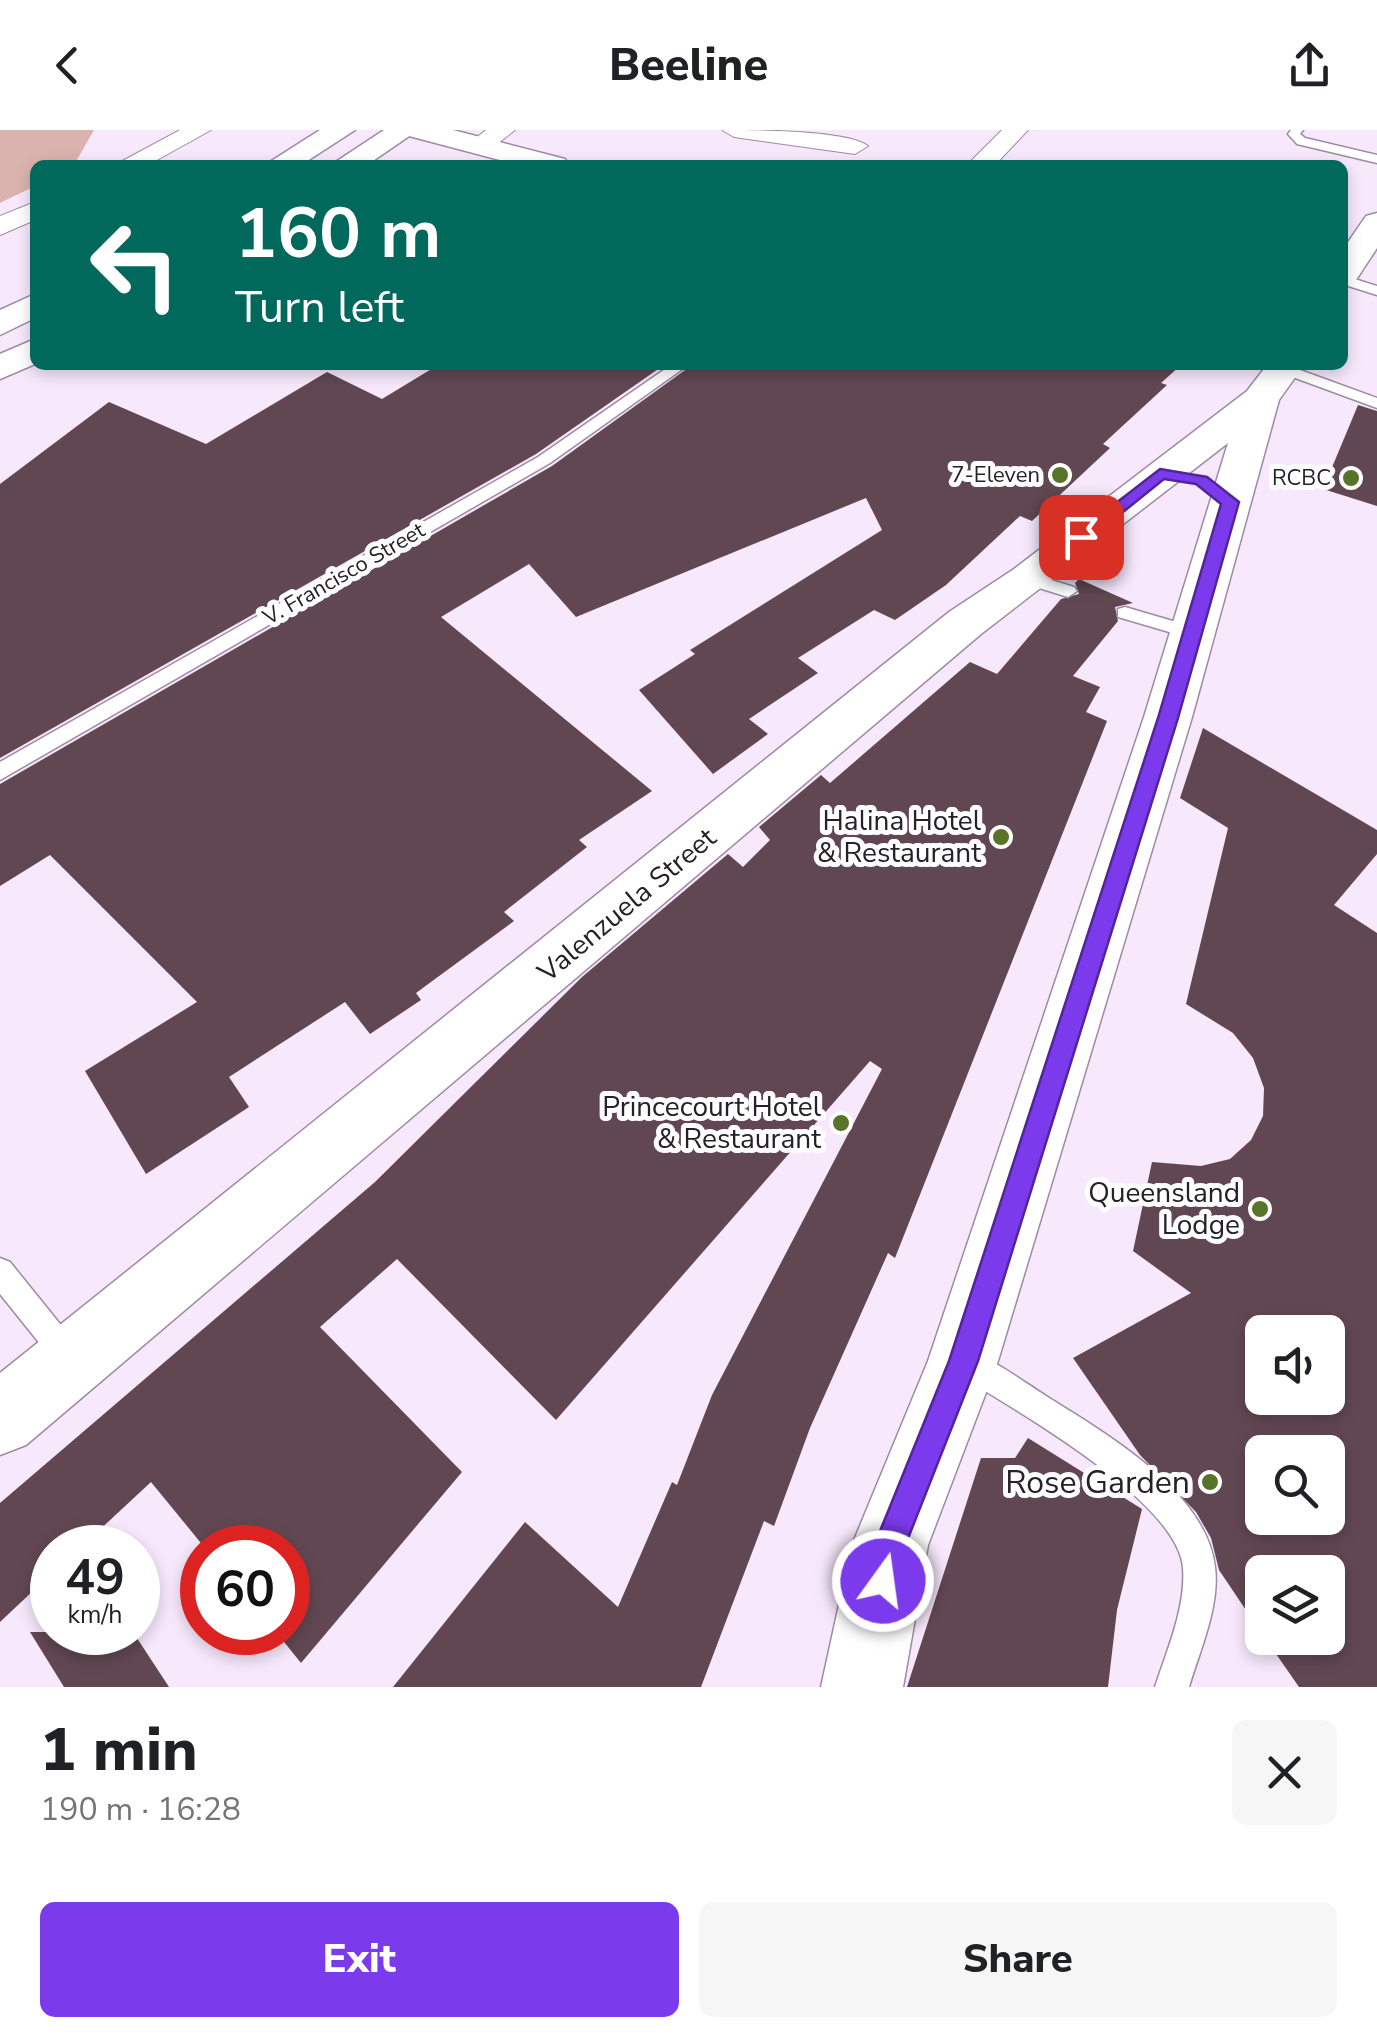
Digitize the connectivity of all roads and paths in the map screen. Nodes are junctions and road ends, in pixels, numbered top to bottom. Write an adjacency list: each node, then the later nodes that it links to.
1 (198, 130): 11 (street)
2 (404, 130): 13 (main road)
3 (419, 130): 8 (main road)
4 (734, 130): 9 (street)
5 (1016, 130): 15 (street)
6 (1297, 130): 10 (lane)
7 (336, 133): 12 (main road)
8 (491, 138): 14 (main road)
9 (855, 146)
10 (1377, 158)
11 (138, 160)
12 (289, 160)
13 (354, 160)
14 (542, 160)
15 (985, 160)
16 (30, 212): 18 (street)
17 (1377, 223): 19 (main road)
18 (0, 227)
19 (1348, 269)
20 (1348, 280): 21 (lane)
21 (1377, 291)
22 (30, 307): 23 (main road)
23 (0, 324)
24 (30, 353): 25 (main road)
25 (0, 368)
26 (673, 370): 33 (lane, V. Francisco Street)
27 (1275, 375): 28 (lane); 29 (main road, Valenzuela Street); 30 (main road)
28 (1377, 402)
29 (1160, 474): 30 (main road); 36 (main road, Valenzuela Street)
30 (1230, 502): 32 (main road)
31 (1125, 613): 32 (lane)
32 (1193, 634): 35 (main road)
33 (0, 772)
34 (0, 1272): 36 (lane)
35 (963, 1361): 38 (main road); 39 (lane)
36 (72, 1362): 37 (main road, Valenzuela Street)
37 (0, 1419)
38 (862, 1687)
39 (1172, 1687)

